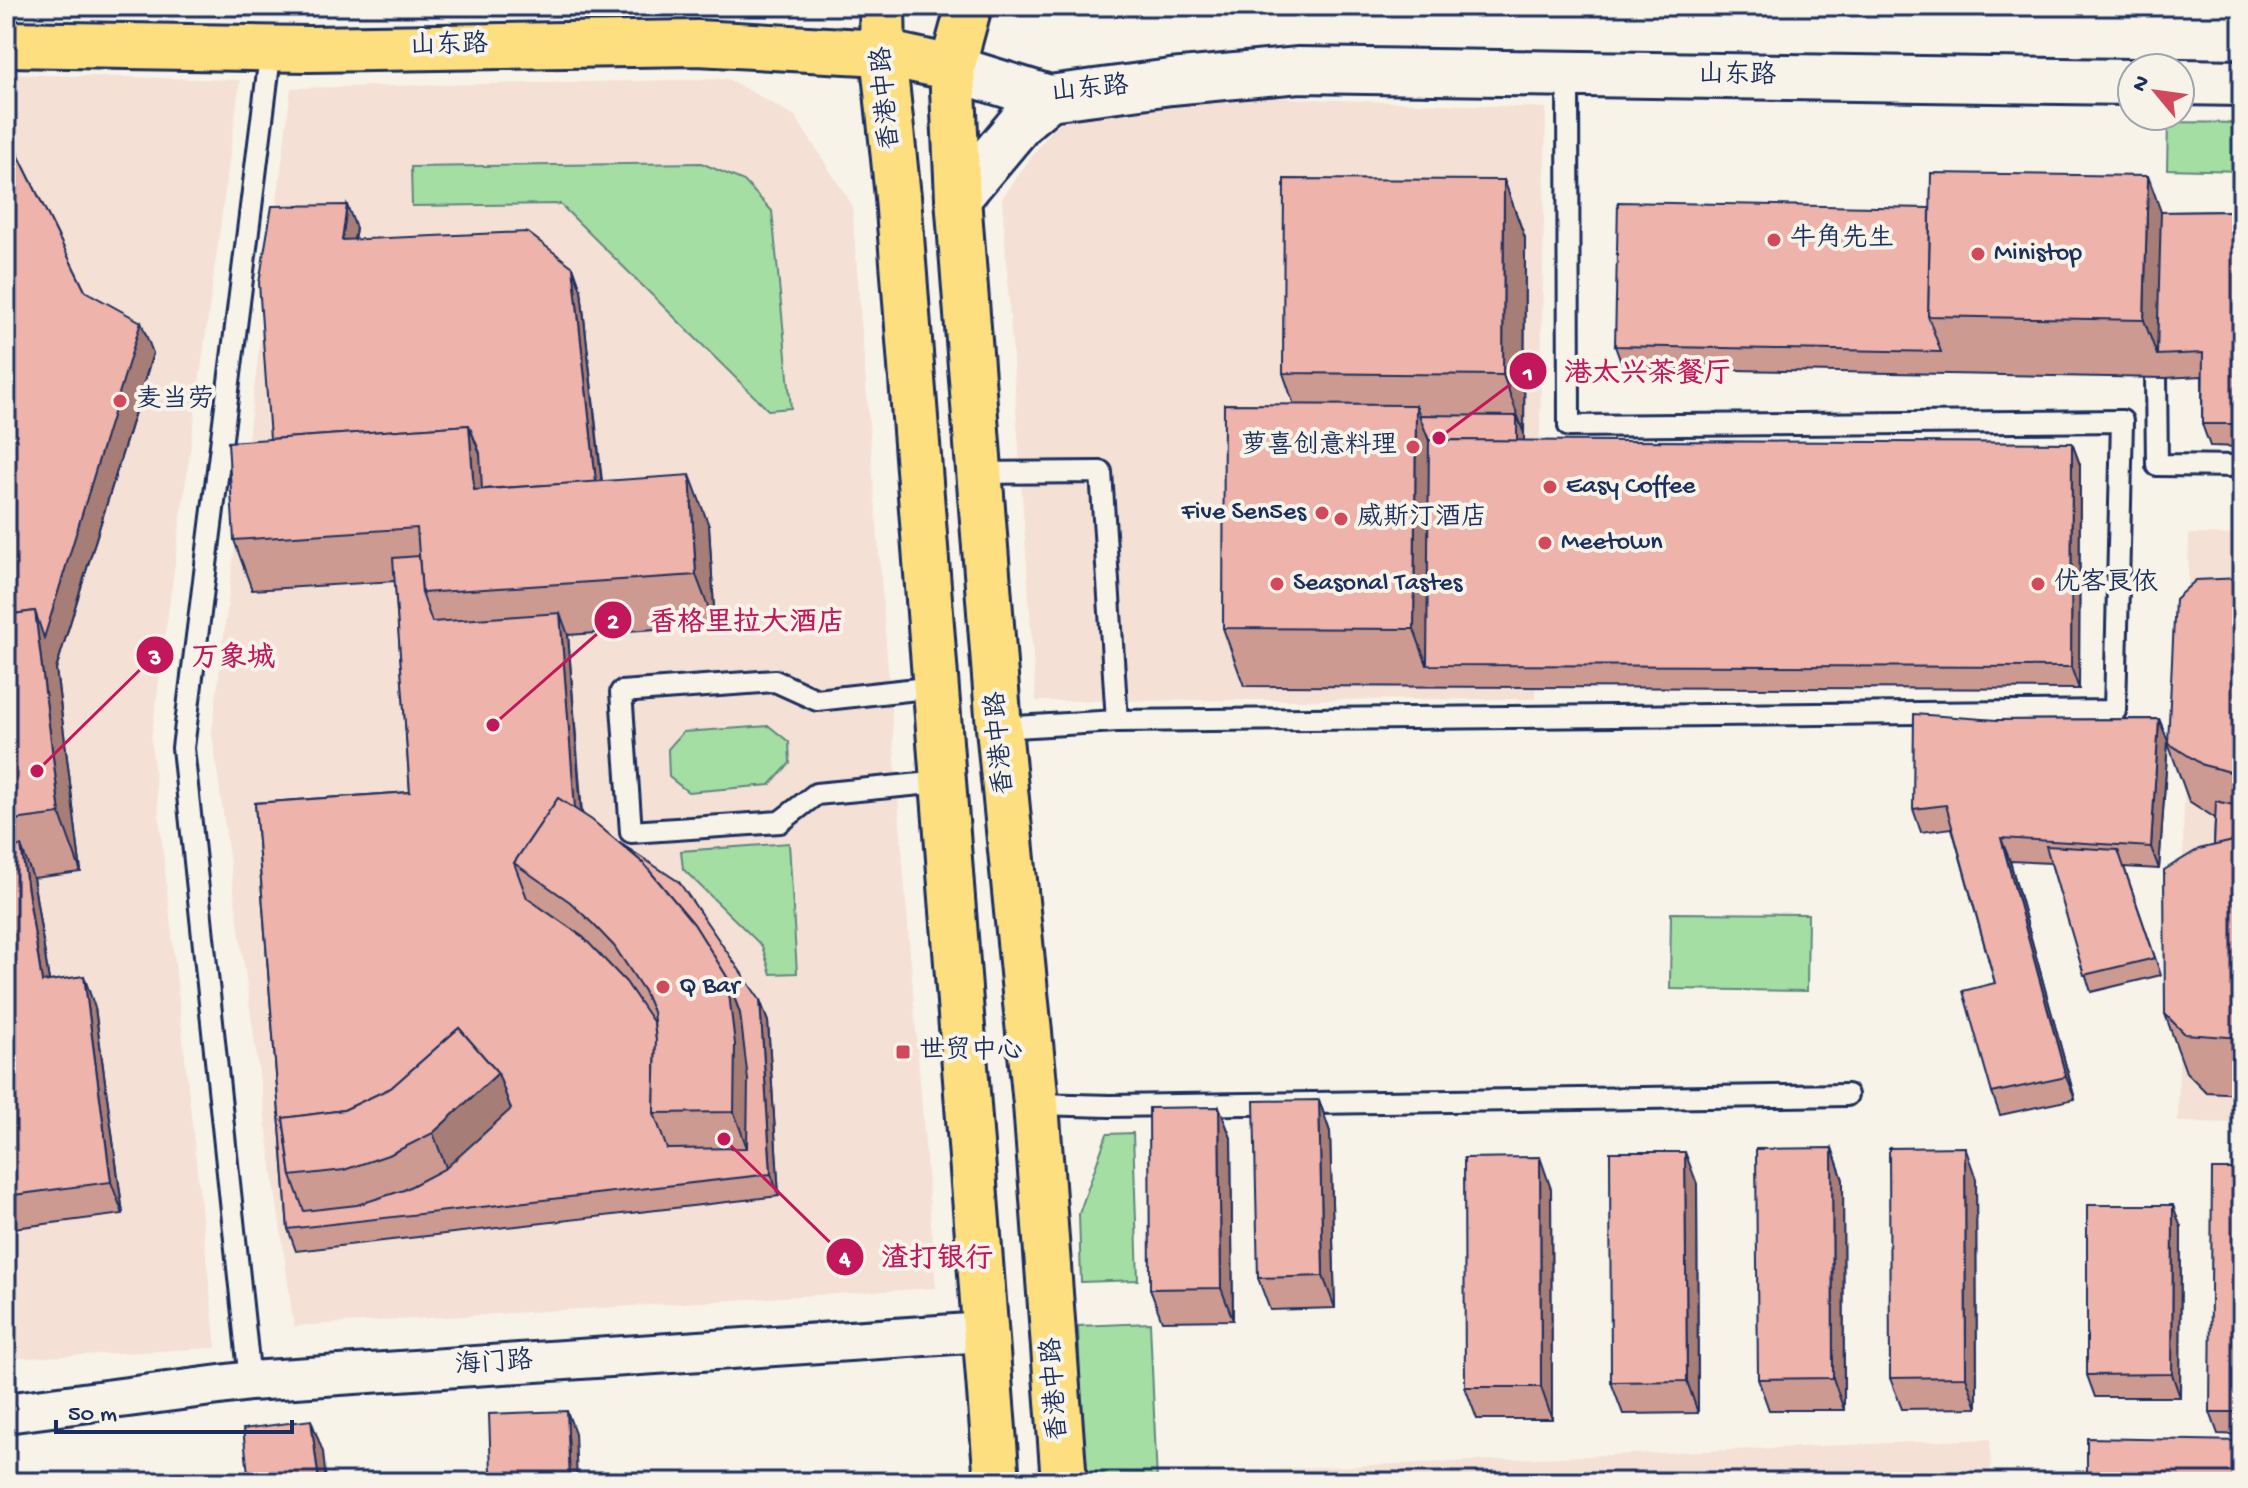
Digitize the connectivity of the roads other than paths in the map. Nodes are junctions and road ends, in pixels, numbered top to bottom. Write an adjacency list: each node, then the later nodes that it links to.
1 (882, 6): 5 (main road, 香港中路)
2 (969, 6): 6 (main road, 香港中路)
3 (6, 44): 4 (main road, 山东路)
4 (271, 48): 5 (main road, 山东路); 23 (lane)
5 (883, 53): 6 (main road, 山东路); 16 (main road, 香港中路)
6 (952, 68): 11 (main road, 山东路); 12 (main road, 香港中路)
7 (1568, 76): 8 (main road, 山东路); 11 (main road, 山东路); 17 (lane)
8 (2116, 82)
9 (2196, 82): 10 (main road)
10 (2242, 83)
11 (1049, 98): 12 (main road)
12 (958, 198): 15 (main road, 香港中路)
13 (2156, 377): 14 (lane)
14 (2242, 466)
15 (981, 473): 17 (lane); 18 (main road, 香港中路)
16 (935, 687): 19 (main road, 香港中路); 19 (lane)
17 (1117, 721): 18 (lane)
18 (999, 728): 21 (main road, 香港中路)
19 (942, 782): 22 (main road, 香港中路)
20 (1847, 1095): 21 (lane)
21 (1036, 1104): 26 (main road, 香港中路)
22 (984, 1332): 23 (street, 海门路); 25 (main road, 香港中路)
23 (250, 1381): 24 (street, 海门路)
24 (6, 1413)
25 (997, 1482)
26 (1064, 1482)

